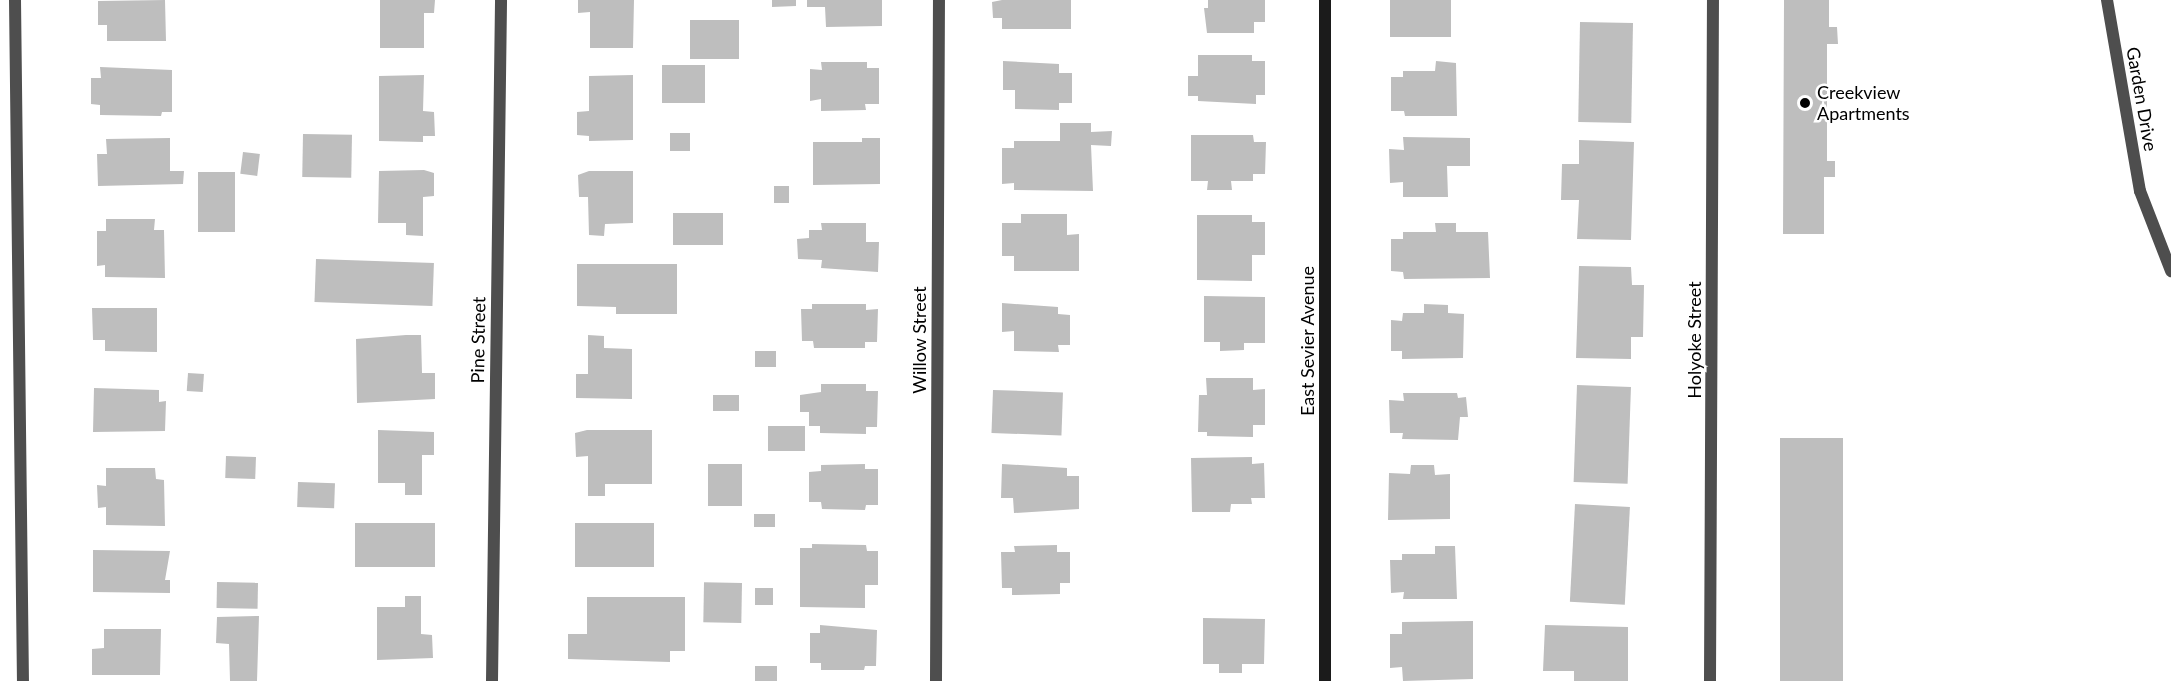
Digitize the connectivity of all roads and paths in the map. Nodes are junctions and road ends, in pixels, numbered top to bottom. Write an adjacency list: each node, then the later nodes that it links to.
1 (15, 0): 8 (street)
2 (501, 0): 9 (street, Pine Street)
3 (939, 0): 10 (street, Willow Street)
4 (1325, 0): 11 (street, East Sevier Avenue)
5 (1713, 0): 12 (street, Holyoke Street)
6 (2107, 0): 7 (street, Garden Drive)
7 (2171, 271)
8 (23, 681)
9 (492, 681)
10 (936, 681)
11 (1325, 681)
12 (1710, 681)

